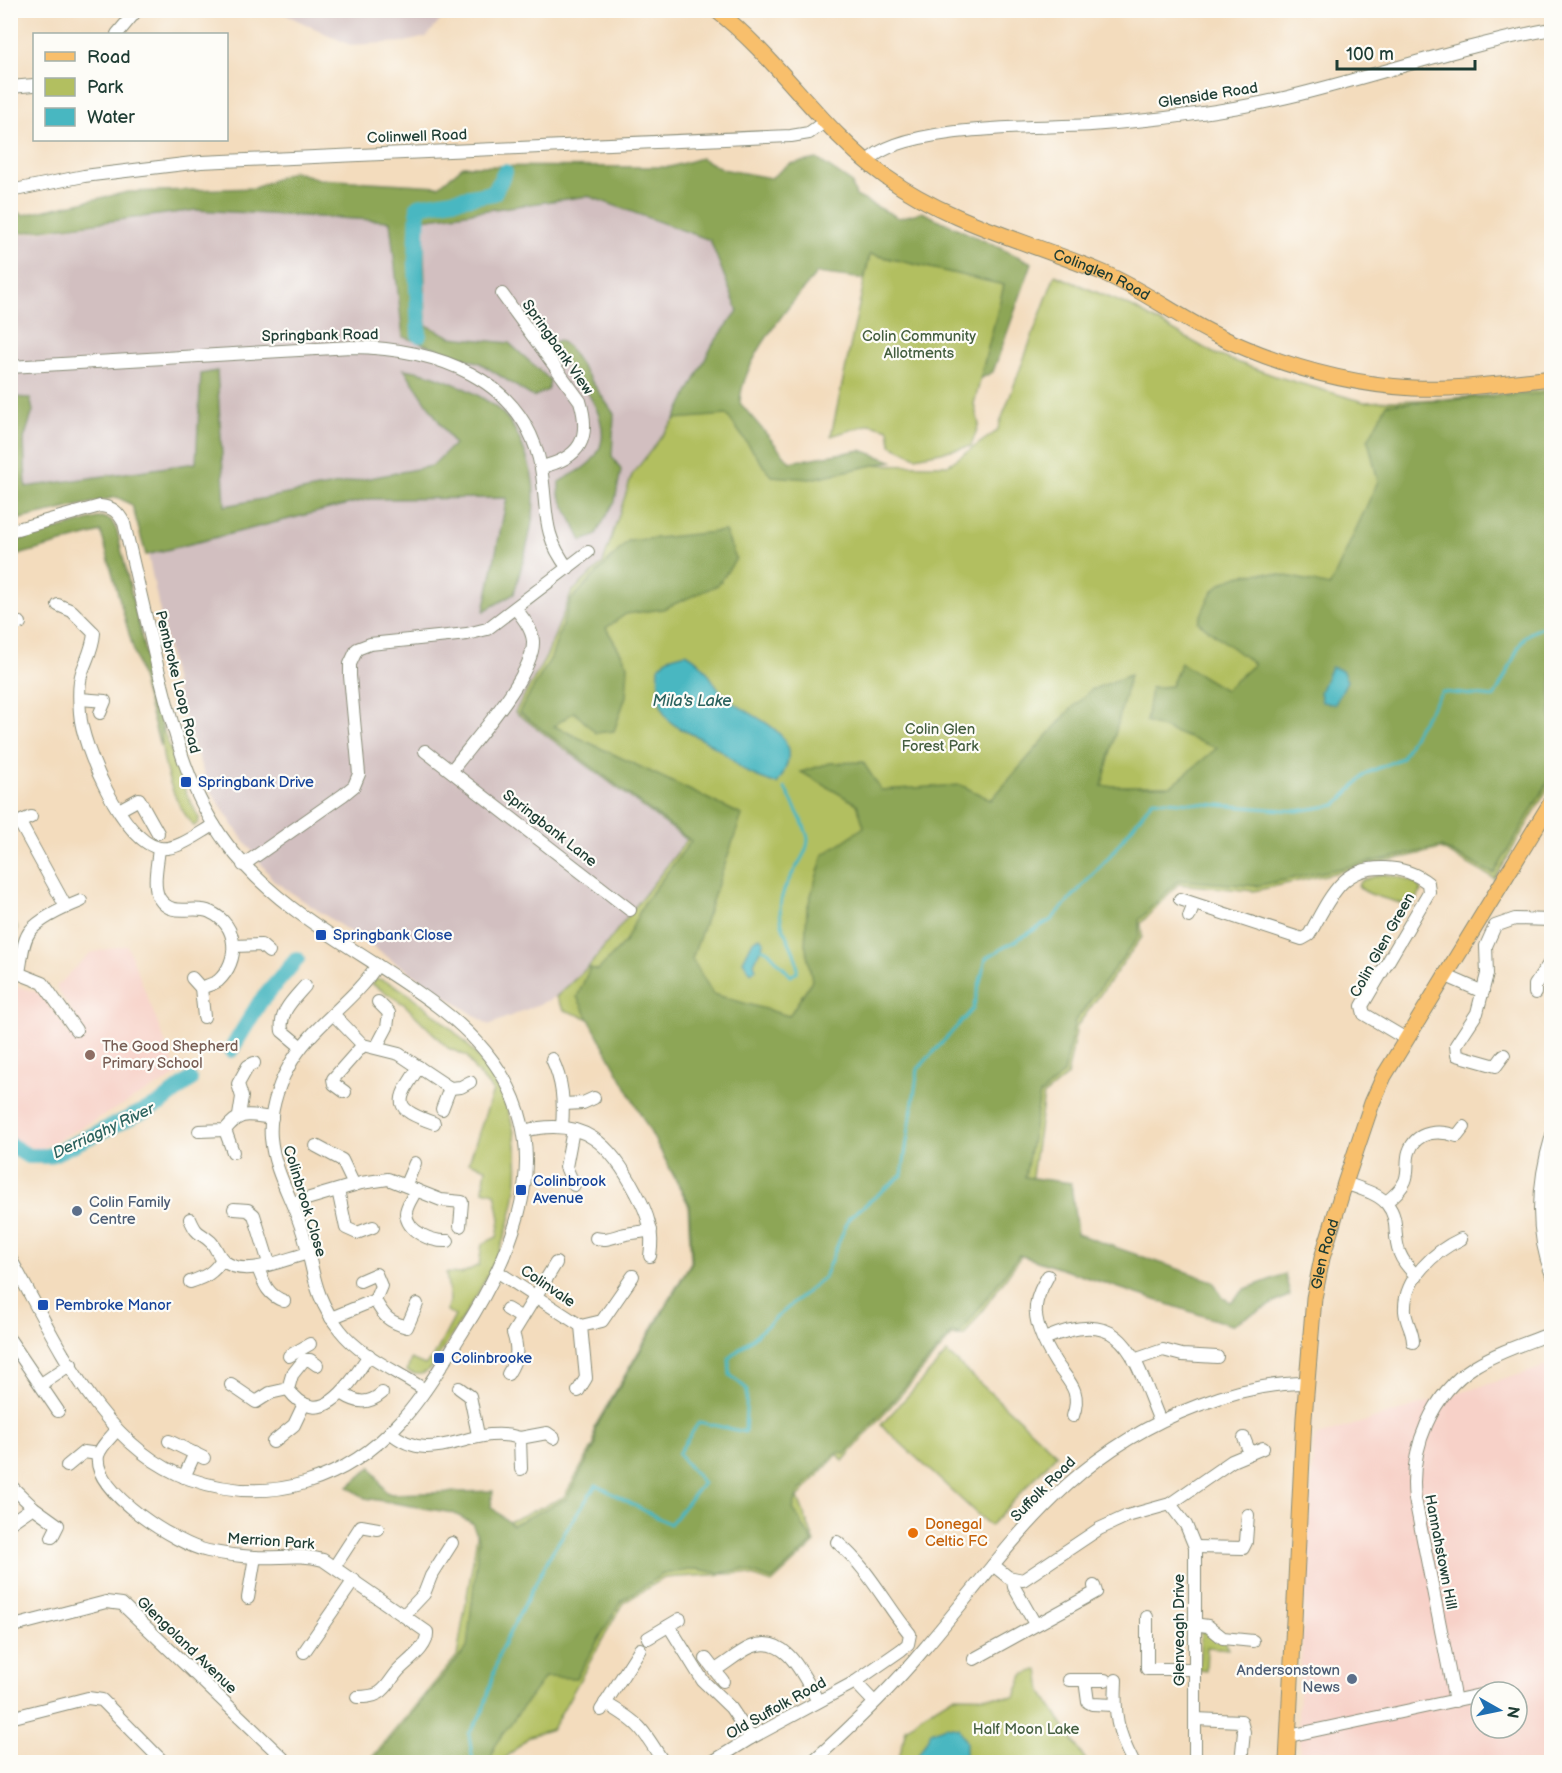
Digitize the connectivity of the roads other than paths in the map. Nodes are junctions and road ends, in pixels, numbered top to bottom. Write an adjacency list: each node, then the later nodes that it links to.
1 (136, 10): 4 (street)
2 (716, 10): 7 (main road, Colinglen Road)
3 (1551, 29): 8 (street, Glenside Road)
4 (118, 33)
5 (33, 85): 6 (street)
6 (10, 87)
7 (823, 123): 8 (main road, Colinglen Road); 9 (street, Colinwell Road)
8 (867, 162): 12 (main road, Colinglen Road)
9 (10, 191)
10 (502, 294): 13 (street, Springbank View)
11 (10, 367): 13 (street, Springbank Road)
12 (1551, 378)
13 (541, 467): 16 (street, Springbank Road)
14 (10, 531): 26 (street, Pembroke Loop Road)
15 (588, 552): 16 (street)
16 (568, 567): 18 (street)
17 (58, 604): 19 (street)
18 (516, 609): 22 (street); 29 (street)
19 (80, 699): 20 (street); 24 (street)
20 (100, 713)
21 (425, 751): 22 (street, Springbank Lane)
22 (452, 770): 34 (street, Springbank Lane)
23 (1551, 801): 42 (main road, Glen Road)
24 (119, 810): 27 (street); 28 (street)
25 (20, 822): 33 (street)
26 (214, 825): 28 (street); 29 (street, Pembroke Loop Road)
27 (158, 833)
28 (159, 848): 37 (street)
29 (243, 865): 40 (street, Pembroke Loop Road)
30 (1180, 899): 32 (street, Colin Glen Green)
31 (81, 901): 33 (street)
32 (1194, 904): 35 (street); 52 (street, Colin Glen Green)
33 (66, 908): 41 (street)
34 (630, 910)
35 (1190, 918)
36 (1551, 920): 46 (street)
37 (235, 946): 38 (street); 45 (street)
38 (269, 952)
39 (1551, 959): 47 (street)
40 (377, 965): 49 (street, Colinbrook Close); 73 (street, Pembroke Loop Road)
41 (15, 971): 51 (street)
42 (1444, 975): 46 (street); 52 (main road, Glen Road)
43 (192, 978): 45 (street)
44 (305, 986): 54 (street)
45 (201, 988): 50 (street)
46 (1484, 992): 56 (street)
47 (1535, 993)
48 (378, 1002): 55 (street)
49 (333, 1014): 53 (street); 54 (street, Colinbrook Close)
50 (204, 1017)
51 (76, 1030)
52 (1406, 1039): 79 (main road, Glen Road)
53 (363, 1045): 55 (street); 62 (street)
54 (300, 1046): 67 (street, Colinbrook Close)
55 (377, 1046): 59 (street)
56 (1504, 1055)
57 (552, 1059): 64 (street)
58 (254, 1062): 66 (street)
59 (419, 1067): 61 (street); 68 (street)
60 (470, 1082): 61 (street)
61 (450, 1088): 65 (street)
62 (345, 1092)
63 (594, 1098): 64 (street)
64 (564, 1104): 70 (street)
65 (442, 1109)
66 (239, 1116): 67 (street); 71 (street)
67 (272, 1118): 85 (street, Colinbrook Close)
68 (434, 1123)
69 (1464, 1127): 84 (street)
70 (568, 1129): 73 (street); 81 (street); 91 (street)
71 (225, 1130): 72 (street); 76 (street)
72 (199, 1131)
73 (524, 1131): 102 (street, Pembroke Loop Road)
74 (1551, 1135): 78 (street)
75 (316, 1146): 80 (street)
76 (233, 1152)
77 (415, 1162): 82 (street)
78 (1548, 1166): 103 (street)
79 (1345, 1183): 84 (street); 127 (main road, Glen Road)
80 (354, 1185): 82 (street); 83 (street)
81 (574, 1185)
82 (411, 1187): 89 (street); 95 (street)
83 (338, 1190): 85 (street); 90 (street)
84 (1386, 1202): 106 (street)
85 (292, 1203): 96 (street, Colinbrook Close)
86 (234, 1209): 101 (street)
87 (190, 1219): 99 (street)
88 (631, 1220): 92 (street)
89 (460, 1226)
90 (373, 1227)
91 (651, 1230): 92 (street); 97 (street)
92 (628, 1233): 93 (street)
93 (596, 1238)
94 (1463, 1238): 106 (street)
95 (448, 1241)
96 (309, 1253): 101 (street); 114 (street, Colinbrook Close)
97 (650, 1256)
98 (10, 1258): 124 (street, Pembroke Loop Road)
99 (222, 1259): 101 (street); 108 (street)
100 (556, 1263): 109 (street)
101 (263, 1266): 111 (street)
102 (498, 1272): 109 (street, Colinvale); 132 (street, Pembroke Loop Road)
103 (1551, 1275)
104 (633, 1276): 116 (street)
105 (1048, 1276): 119 (street)
106 (1417, 1276): 117 (street)
107 (360, 1281): 110 (street)
108 (190, 1282)
109 (535, 1296): 115 (street); 116 (street, Colinvale)
110 (375, 1300): 112 (street); 114 (street)
111 (284, 1301)
112 (417, 1304)
113 (507, 1309): 115 (street)
114 (331, 1318): 121 (street, Colinbrook Close)
115 (522, 1318): 126 (street)
116 (581, 1326): 133 (street)
117 (1427, 1332)
118 (1551, 1333): 191 (street, Hannahstown Hill)
119 (1044, 1339): 123 (street); 138 (street)
120 (10, 1340): 128 (street)
121 (369, 1355): 132 (street, Colinbrook Close); 135 (street)
122 (1217, 1356): 123 (street)
123 (1134, 1360): 139 (street)
124 (71, 1364): 128 (street); 140 (street, Pembroke Loop Road)
125 (317, 1365): 131 (street)
126 (507, 1374)
127 (1306, 1383): 139 (street, Suffolk Road); 196 (main road, Glen Road)
128 (41, 1384): 137 (street)
129 (231, 1385): 131 (street)
130 (459, 1388): 142 (street)
131 (288, 1389): 136 (street)
132 (425, 1390): 141 (street, Pembroke Loop Road)
133 (578, 1391)
134 (382, 1393): 135 (street)
135 (343, 1394): 136 (street)
136 (304, 1404): 147 (street)
137 (58, 1411)
138 (1073, 1416)
139 (1161, 1420): 165 (street, Suffolk Road)
140 (117, 1430): 149 (street); 153 (street, Pembroke Loop Road)
141 (390, 1432): 142 (street); 153 (street, Pembroke Loop Road)
142 (478, 1435): 143 (street)
143 (520, 1438): 144 (street); 152 (street)
144 (554, 1438)
145 (1244, 1438): 150 (street)
146 (169, 1441): 153 (street)
147 (273, 1442)
148 (1263, 1448): 150 (street)
149 (98, 1454): 151 (street); 164 (street, Merrion Park)
150 (1250, 1454): 155 (street)
151 (67, 1466)
152 (521, 1469)
153 (184, 1477)
154 (10, 1485): 156 (street)
155 (1170, 1504): 162 (street, Glenveagh Drive); 168 (street)
156 (33, 1507): 158 (street); 160 (street)
157 (1248, 1515): 162 (street)
158 (10, 1523)
159 (378, 1529): 166 (street)
160 (52, 1537)
161 (837, 1542): 187 (street, Old Suffolk Road)
162 (1195, 1547): 174 (street, Glenveagh Drive)
163 (443, 1548): 171 (street)
164 (255, 1557): 166 (street, Merrion Park); 170 (street)
165 (993, 1565): 168 (street); 192 (street, Suffolk Road)
166 (335, 1566): 167 (street, Merrion Park)
167 (354, 1580): 171 (street, Merrion Park); 176 (street)
168 (1013, 1580): 173 (street)
169 (1094, 1586): 173 (street)
170 (248, 1598)
171 (405, 1614): 188 (street, Merrion Park)
172 (1147, 1617): 182 (street)
173 (1035, 1624): 181 (street)
174 (1193, 1624): 178 (street); 182 (street, Glenveagh Drive)
175 (10, 1627): 199 (street, Glengoland Avenue)
176 (297, 1634)
177 (648, 1638): 197 (street)
178 (1253, 1641)
179 (640, 1649): 200 (street)
180 (706, 1659): 183 (street)
181 (974, 1659)
182 (1193, 1669): 195 (street, Glenveagh Drive)
183 (715, 1670): 186 (street); 190 (street)
184 (1069, 1680): 185 (street)
185 (1085, 1680): 193 (street); 193 (street)
186 (723, 1681)
187 (855, 1682): 190 (street, Old Suffolk Road); 192 (street)
188 (357, 1697)
189 (1469, 1698): 191 (street)
190 (818, 1701): 197 (street, Old Suffolk Road)
191 (1455, 1701): 196 (street)
192 (874, 1702): 202 (street, Suffolk Road)
193 (1114, 1705): 203 (street)
194 (10, 1718): 198 (street)
195 (1195, 1719): 204 (street, Glenveagh Drive); 205 (street)
196 (1289, 1736): 206 (main road, Glen Road)
197 (751, 1738): 201 (street, Old Suffolk Road)
198 (163, 1762)
199 (287, 1762)
200 (663, 1762)
201 (712, 1762)
202 (812, 1762)
203 (1133, 1762)
204 (1195, 1762)
205 (1241, 1762)
206 (1287, 1762)

